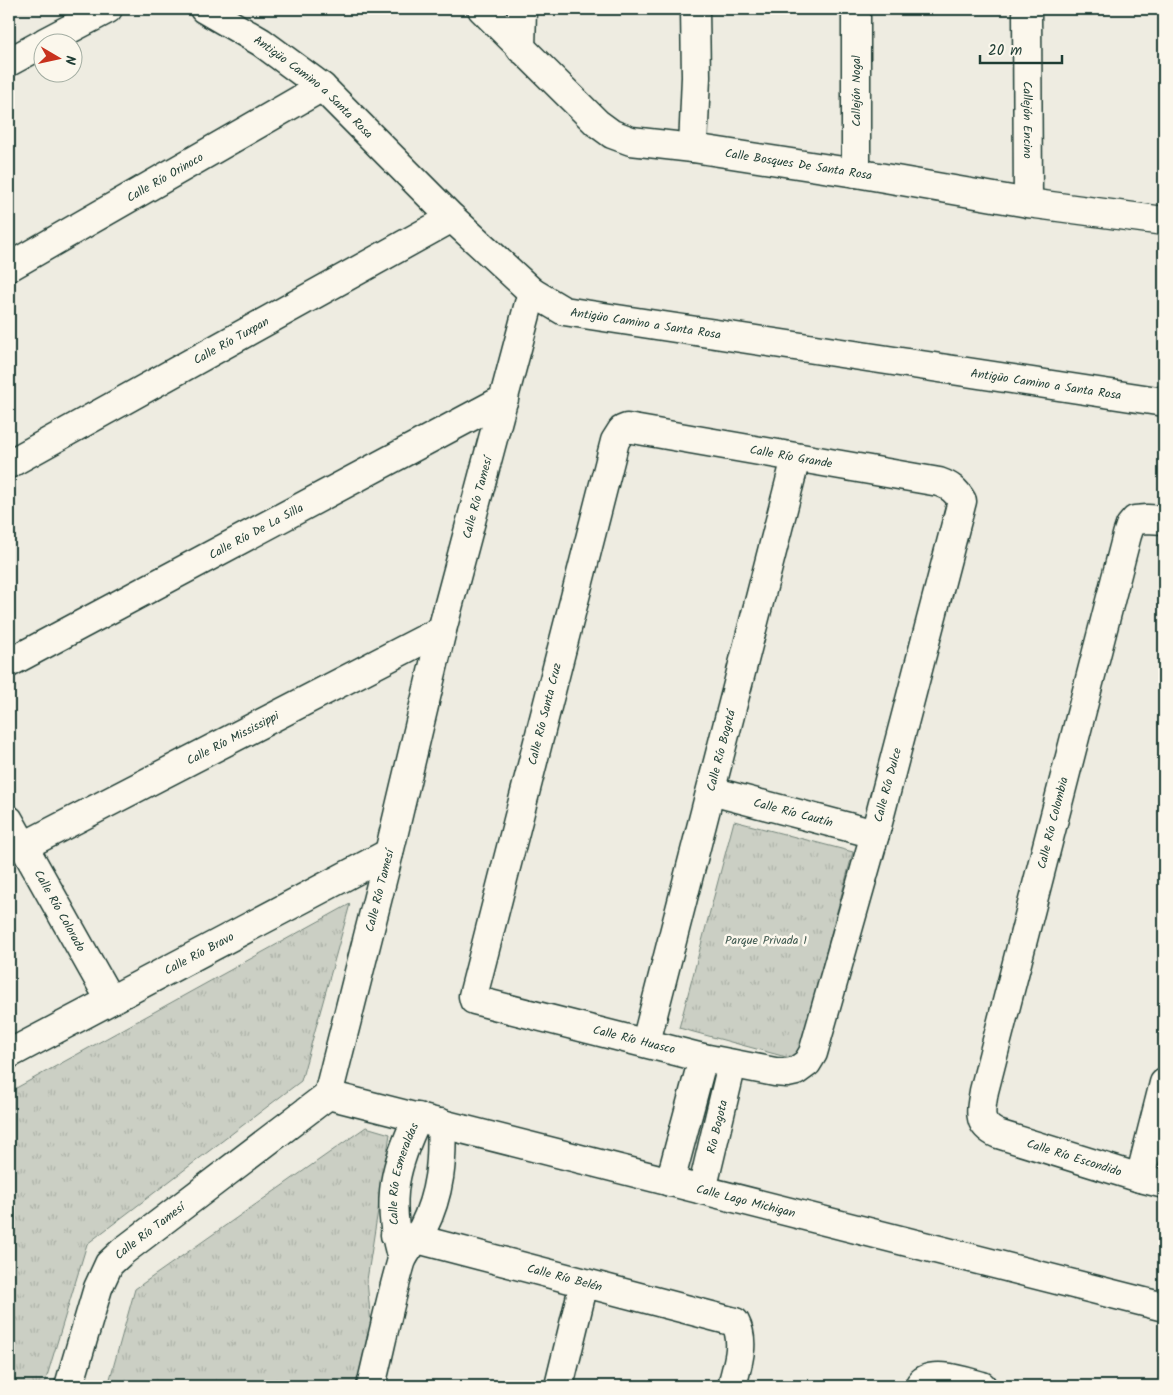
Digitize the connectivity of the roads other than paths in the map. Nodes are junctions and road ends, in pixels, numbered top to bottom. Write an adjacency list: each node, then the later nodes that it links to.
1 (108, 9): 8 (street)
2 (204, 9): 12 (street, Antigüo Camino a Santa Rosa)
3 (482, 9): 9 (street, Calle Bosques De Santa Rosa)
4 (522, 9): 9 (street)
5 (695, 9): 13 (street)
6 (856, 9): 14 (street, Callejón Nogal)
7 (1027, 9): 15 (street, Callejón Encino)
8 (65, 32)
9 (521, 49): 13 (street, Calle Bosques De Santa Rosa)
10 (32, 50): 11 (street)
11 (9, 62)
12 (322, 87): 16 (street, Antigüo Camino a Santa Rosa); 18 (street, Calle Río Orinoco)
13 (693, 148): 14 (street, Calle Bosques De Santa Rosa)
14 (856, 173): 15 (street, Calle Bosques De Santa Rosa)
15 (1028, 203): 17 (street, Calle Bosques De Santa Rosa)
16 (452, 218): 19 (street, Antigüo Camino a Santa Rosa); 24 (street, Calle Río Tuxpan)
17 (1164, 221)
18 (9, 267)
19 (532, 292): 20 (street, Calle Río Tamesí); 21 (street, Antigüo Camino a Santa Rosa)
20 (504, 399): 27 (street, Calle Río Tamesí); 28 (street, Calle Río De La Silla)
21 (1164, 402)
22 (622, 430): 23 (street, Calle Río Grande); 35 (street, Calle Río Santa Cruz)
23 (796, 458): 25 (street, Calle Río Grande); 29 (street, Calle Río Bogotá)
24 (9, 464)
25 (958, 492): 31 (street, Calle Río Dulce)
26 (1164, 520): 44 (street, Calle Río Colombia)
27 (442, 630): 32 (street, Calle Río Mississippi); 33 (street, Calle Río Tamesí)
28 (9, 663)
29 (710, 791): 31 (street, Calle Río Cautín); 36 (street, Calle Río Bogotá)
30 (9, 820): 32 (street, Calle Río Colorado)
31 (875, 834): 40 (street, Calle Río Dulce)
32 (24, 846): 34 (street, Calle Río Colorado)
33 (390, 853): 34 (street, Calle Río Bravo); 42 (street, Calle Río Tamesí)
34 (110, 1000): 37 (street, Calle Río Bravo)
35 (474, 1000): 36 (street, Calle Río Huasco)
36 (646, 1042): 38 (street, Calle Río Huasco)
37 (9, 1054)
38 (703, 1058): 39 (street, Calle Río Huasco); 46 (street)
39 (732, 1064): 40 (street, Calle Río Huasco); 47 (street, Río Bogota)
40 (796, 1071)
41 (1164, 1083): 45 (street)
42 (328, 1095): 43 (street, Calle Lago Michigan); 52 (street, Calle Río Tamesí)
43 (429, 1120): 46 (street, Calle Lago Michigan); 48 (street, Calle Río Esmeraldas); 48 (street, Calle Río Esmeraldas)
44 (986, 1127): 45 (street, Calle Río Escondido)
45 (1152, 1181)
46 (670, 1182): 47 (street, Calle Lago Michigan)
47 (702, 1190): 50 (street, Calle Lago Michigan)
48 (406, 1237): 49 (street, Calle Río Belén); 53 (street, Calle Río Esmeraldas)
49 (584, 1283): 54 (street); 55 (street, Calle Río Belén)
50 (1164, 1307)
51 (923, 1382): 56 (street)
52 (70, 1386)
53 (372, 1386)
54 (559, 1386)
55 (732, 1386)
56 (982, 1386)

